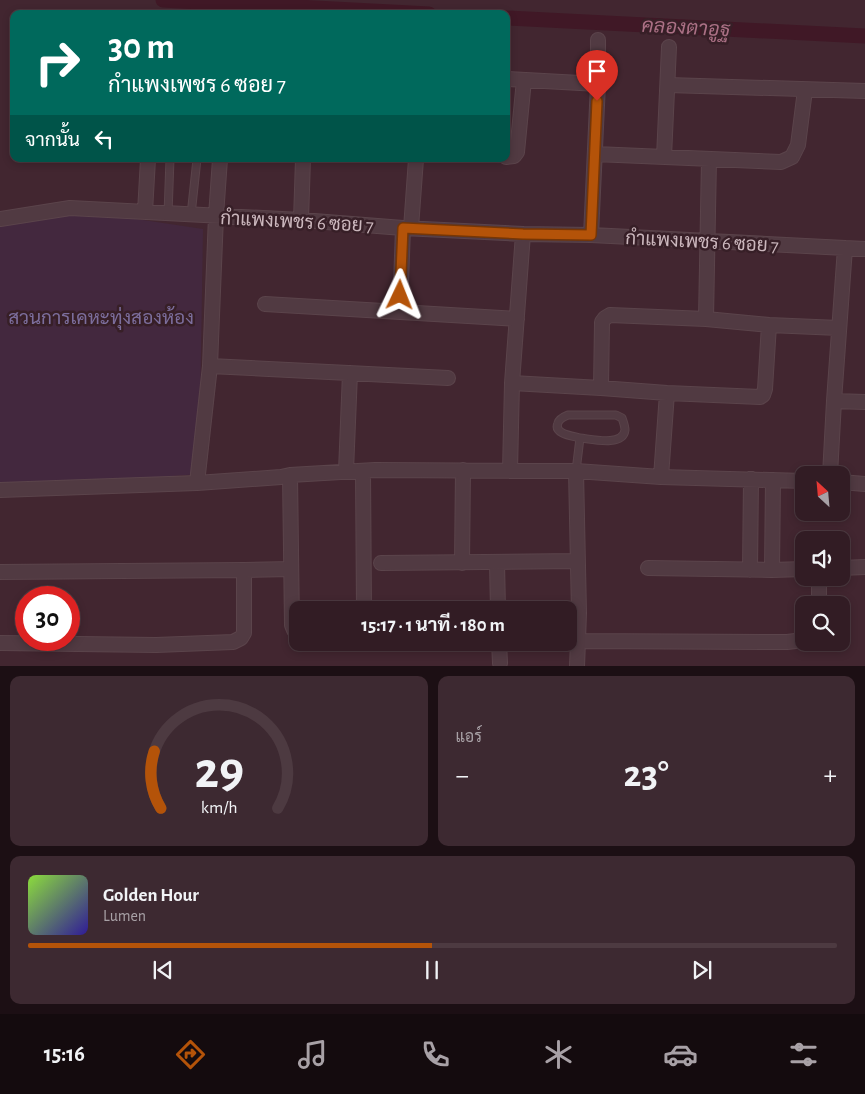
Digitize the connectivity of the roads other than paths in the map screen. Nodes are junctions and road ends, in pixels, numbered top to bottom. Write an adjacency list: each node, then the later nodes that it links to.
1 (598, 40): 5 (street)
2 (669, 47): 6 (street)
3 (510, 79): 4 (street)
4 (524, 80): 5 (street); 10 (street)
5 (598, 84): 9 (street)
6 (668, 85): 7 (street); 11 (street)
7 (805, 90): 8 (street); 12 (street)
8 (865, 91)
9 (595, 154): 11 (street); 27 (street)
10 (510, 156)
11 (664, 157): 12 (street)
12 (709, 159): 28 (street)
13 (148, 162): 19 (street)
14 (170, 162): 20 (lane)
15 (198, 162): 21 (lane)
16 (220, 162): 22 (street)
17 (303, 162): 24 (street)
18 (416, 162): 25 (street)
19 (146, 212): 20 (street, กำแพงเพชร 6 ซอย 7); 23 (street, กำแพงเพชร 6 ซอย 7)
20 (168, 214): 21 (street, กำแพงเพชร 6 ซอย 7)
21 (191, 215): 22 (street, กำแพงเพชร 6 ซอย 7)
22 (216, 216): 24 (street, กำแพงเพชร 6 ซอย 7); 37 (street)
23 (0, 219)
24 (301, 220): 25 (street, กำแพงเพชร 6 ซอย 7)
25 (407, 228): 26 (street, กำแพงเพชร 6 ซอย 7); 32 (street)
26 (523, 234): 27 (street, กำแพงเพชร 6 ซอย 7); 33 (street)
27 (591, 235): 28 (street, กำแพงเพชร 6 ซอย 7)
28 (707, 240): 29 (street, กำแพงเพชร 6 ซอย 7); 34 (street)
29 (845, 248): 30 (street, กำแพงเพชร 6 ซอย 7); 36 (street)
30 (865, 249)
31 (265, 304): 32 (street)
32 (400, 312): 33 (street)
33 (517, 319): 40 (street)
34 (706, 319): 35 (street); 41 (street)
35 (769, 325): 36 (street); 42 (street)
36 (839, 328): 43 (street)
37 (210, 366): 38 (street); 57 (street)
38 (350, 373): 39 (street); 48 (street)
39 (448, 378)
40 (512, 383): 41 (street); 50 (street)
41 (601, 388): 42 (street)
42 (667, 393): 53 (street)
43 (834, 401): 44 (street); 46 (street)
44 (865, 402)
45 (580, 438): 45 (lane); 51 (lane)
46 (830, 466)
47 (463, 470): 49 (street); 50 (street); 64 (street)
48 (346, 471): 49 (street); 52 (street)
49 (363, 471): 75 (street)
50 (510, 471): 51 (street)
51 (576, 471): 53 (street); 61 (street)
52 (290, 474): 57 (street); 68 (street)
53 (661, 477): 54 (street)
54 (751, 479): 55 (street); 71 (street)
55 (773, 480): 56 (street); 72 (street)
56 (795, 481)
57 (197, 483): 60 (street)
58 (850, 483): 59 (street)
59 (865, 484)
60 (0, 490)
61 (578, 561): 62 (street); 77 (street)
62 (497, 562): 64 (street); 76 (street)
63 (381, 563): 64 (street)
64 (462, 563)
65 (865, 567): 67 (street)
66 (648, 568): 71 (street)
67 (850, 568)
68 (291, 569): 70 (street); 74 (street)
69 (795, 569): 72 (street)
70 (244, 570): 73 (street); 79 (street)
71 (750, 570): 72 (street)
72 (772, 570)
73 (0, 572)
74 (292, 601)
75 (364, 601)
76 (498, 601)
77 (578, 640): 78 (street); 82 (street)
78 (795, 641)
79 (0, 644)
80 (500, 651): 81 (street)
81 (500, 664)
82 (577, 666)

